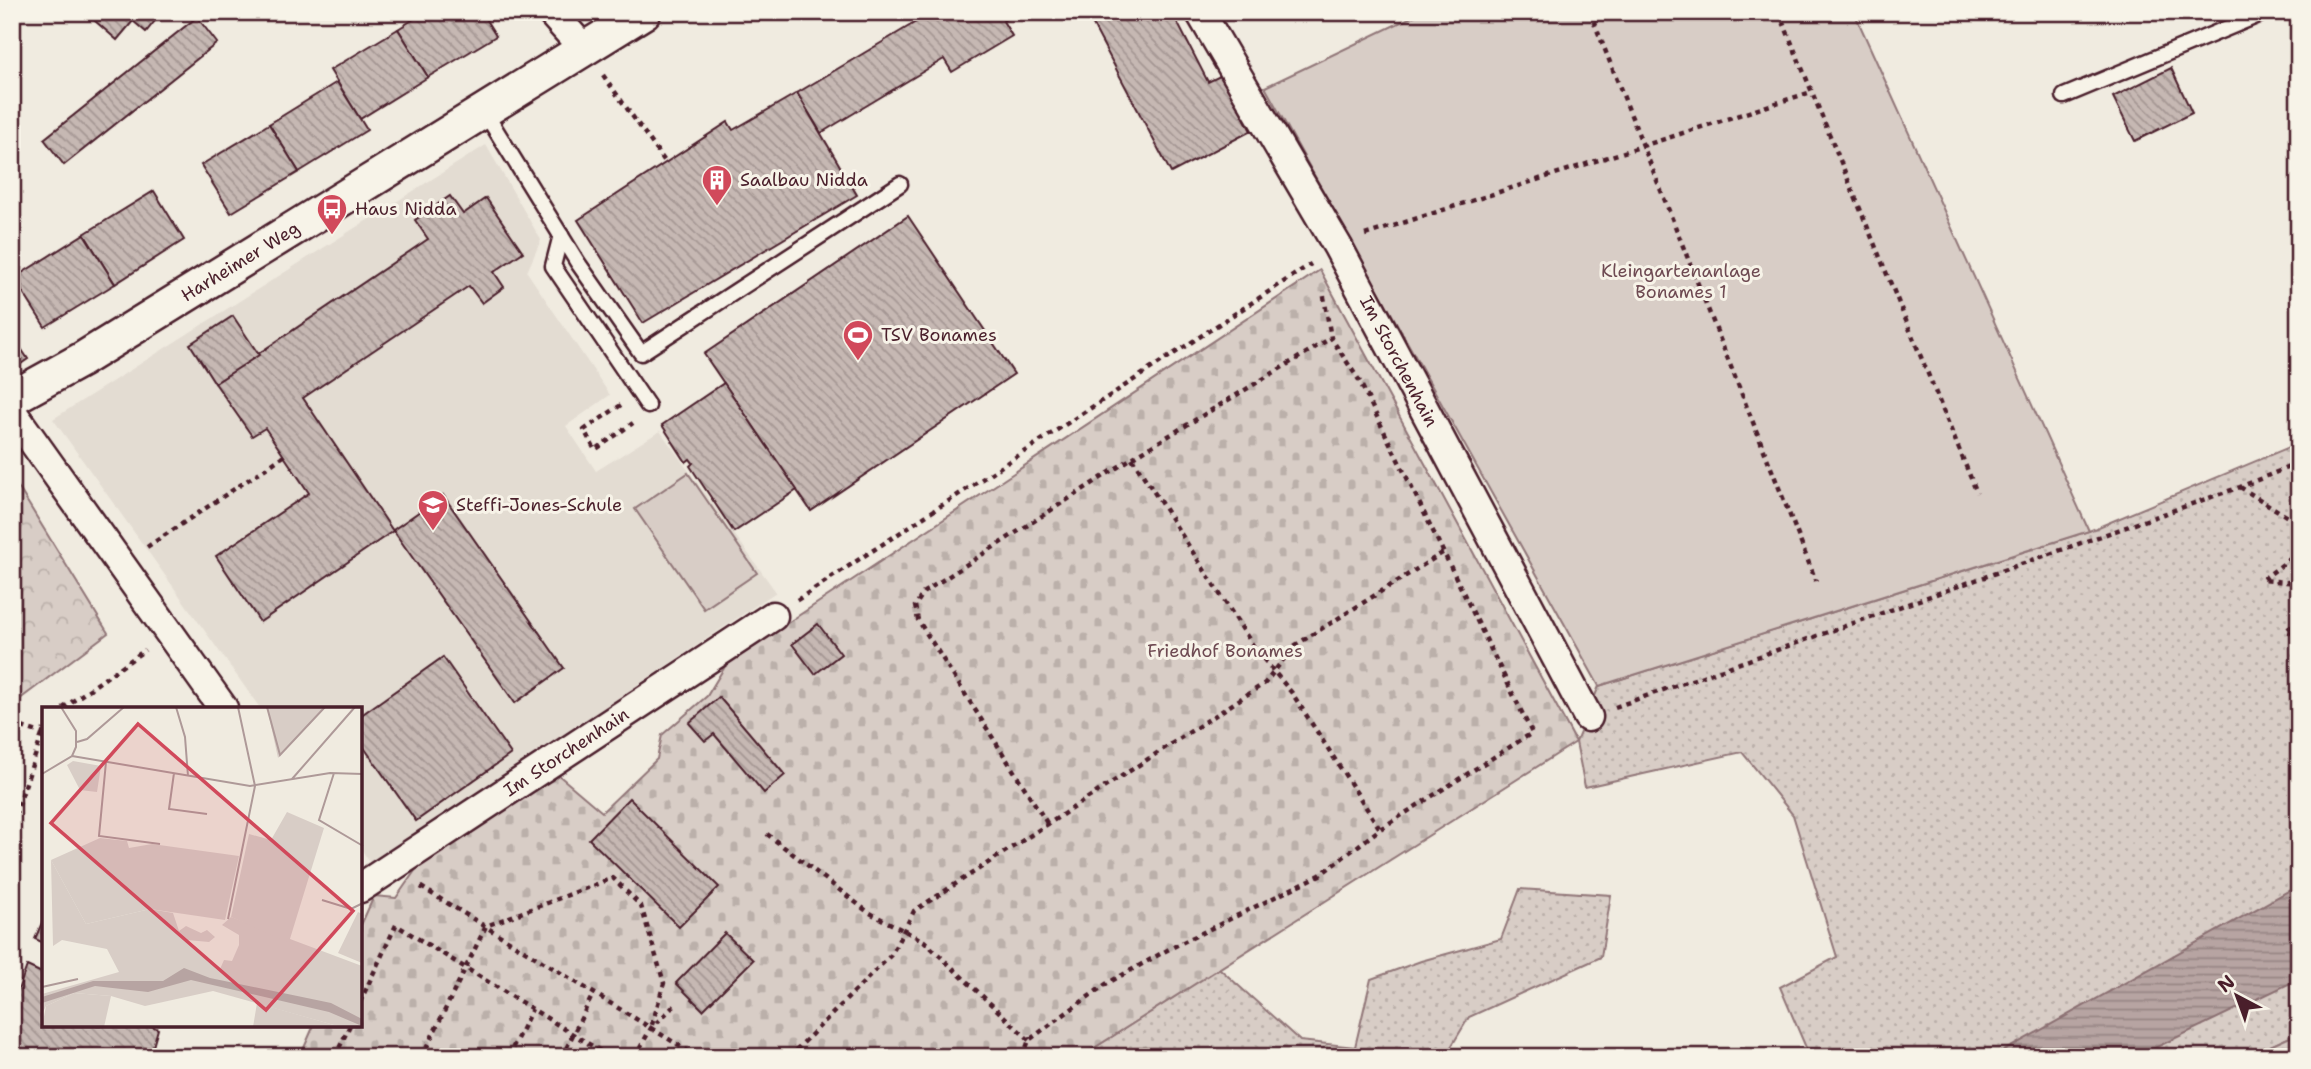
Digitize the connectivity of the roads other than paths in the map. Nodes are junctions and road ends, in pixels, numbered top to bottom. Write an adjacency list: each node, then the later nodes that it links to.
1 (551, 12): 5 (street)
2 (644, 12): 5 (street, Harheimer Weg)
3 (1200, 12): 15 (street, Im Storchenhain)
4 (2266, 12): 6 (lane)
5 (584, 49): 7 (street, Harheimer Weg)
6 (2064, 96)
7 (484, 111): 9 (lane); 10 (street, Harheimer Weg)
8 (900, 184): 9 (lane)
9 (561, 234): 11 (lane)
10 (12, 398)
11 (648, 406)
12 (12, 412): 14 (street)
13 (773, 616): 16 (street, Im Storchenhain)
14 (222, 707)
15 (1588, 717)
16 (362, 887)

